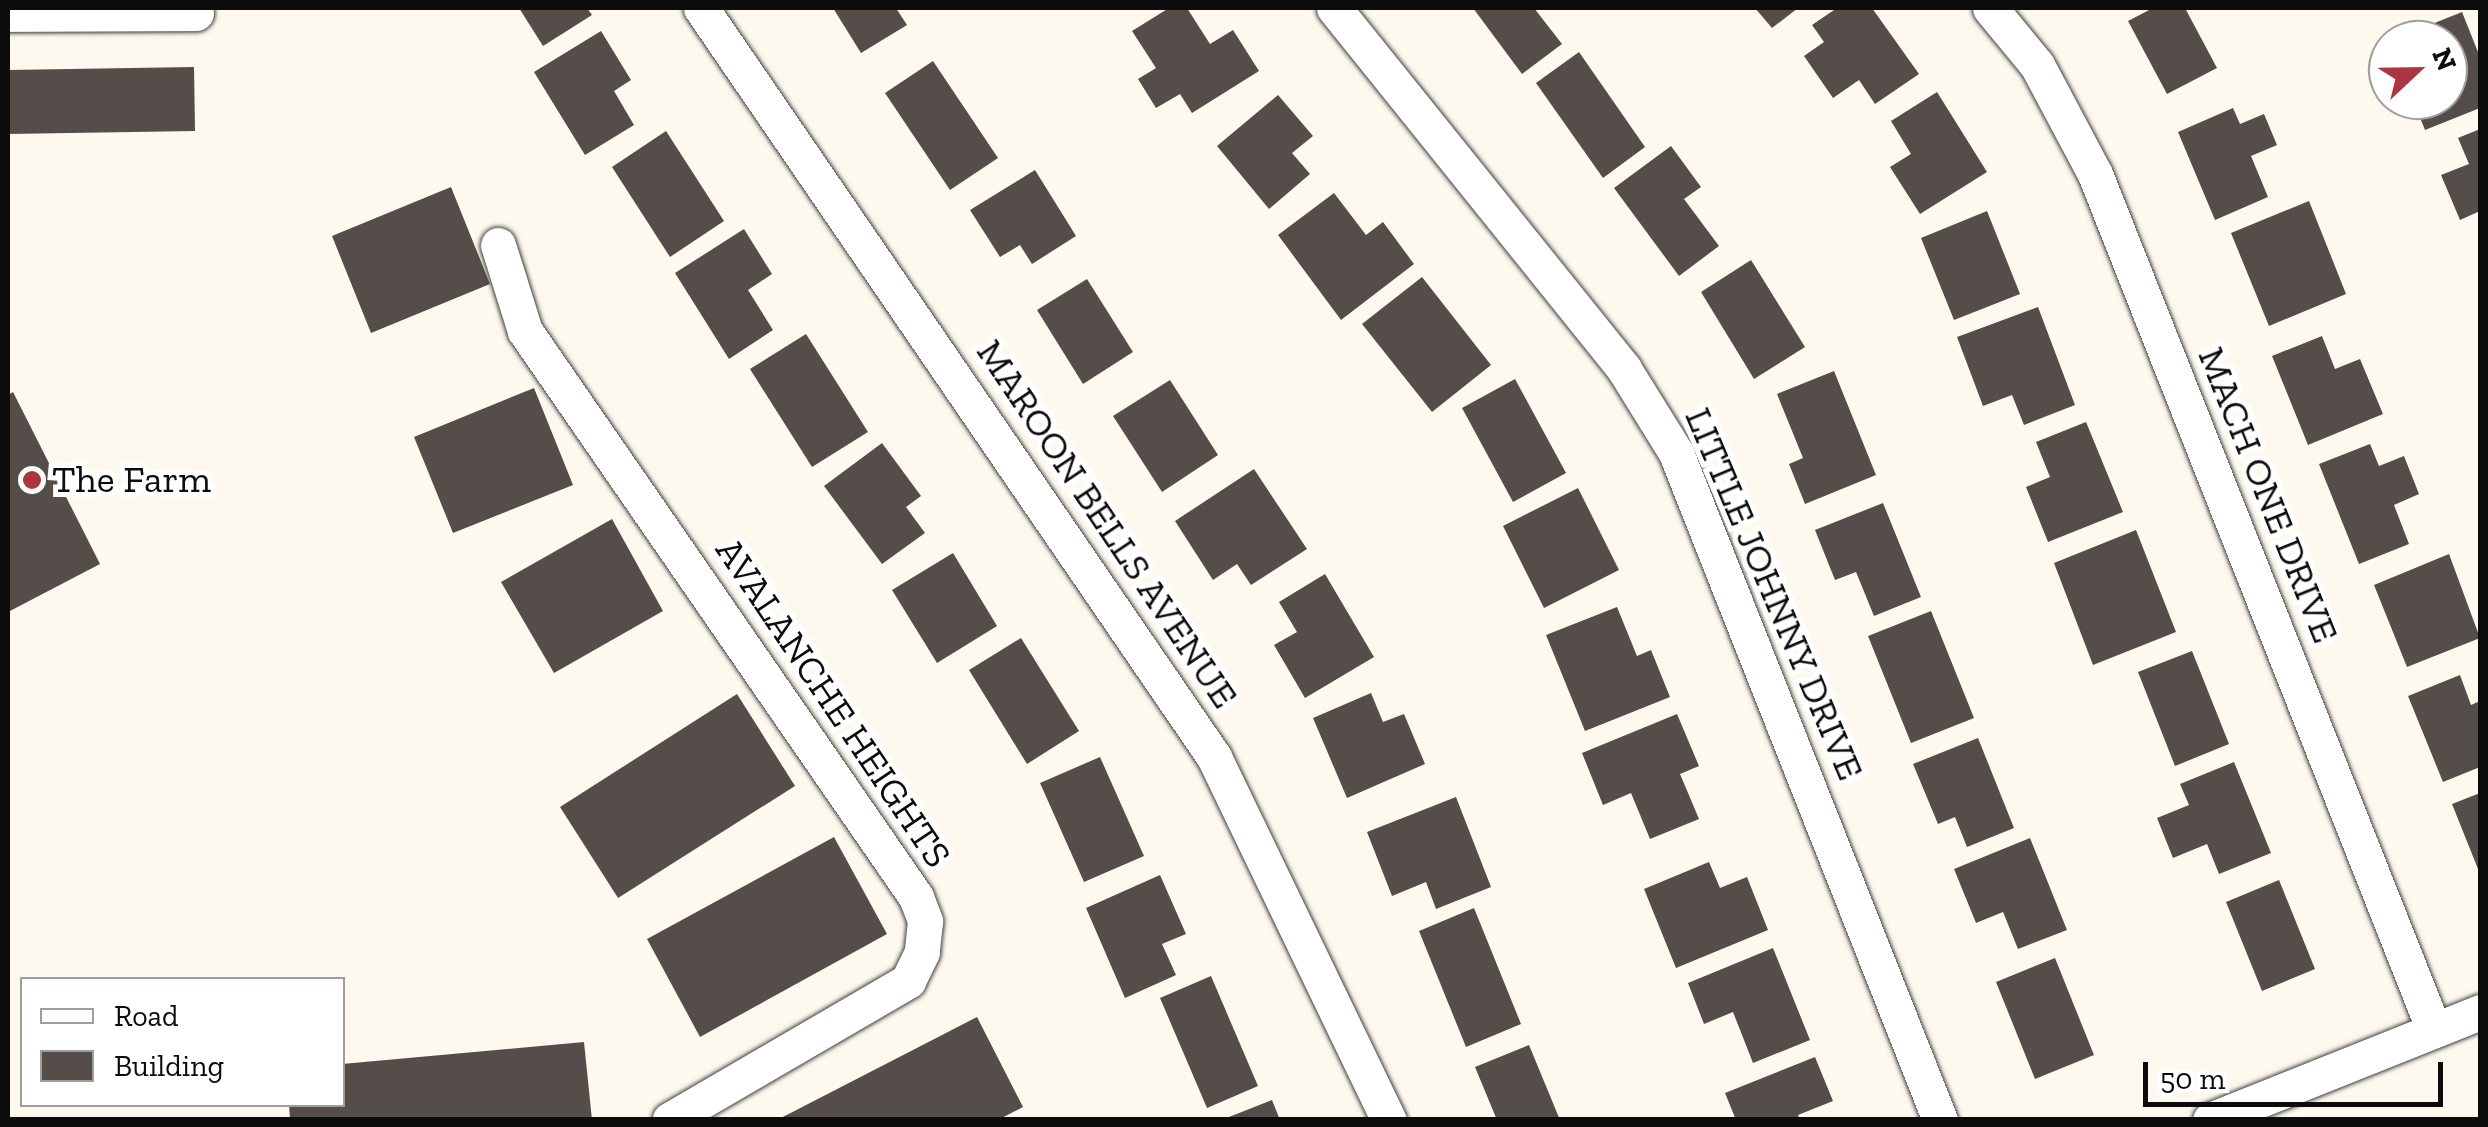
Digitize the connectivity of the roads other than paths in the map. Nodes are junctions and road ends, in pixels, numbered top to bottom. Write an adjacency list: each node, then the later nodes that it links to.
1 (701, 8): 10 (street, MAROON BELLS AVENUE)
2 (1334, 8): 11 (street, LITTLE JOHNNY DRIVE)
3 (1990, 8): 8 (street, MACH ONE DRIVE)
4 (196, 13): 5 (street)
5 (8, 14)
6 (498, 245): 9 (street, AVALANCHE HEIGHTS)
7 (2480, 1012): 8 (street)
8 (2434, 1030): 12 (street)
9 (669, 1120)
10 (1389, 1120)
11 (1940, 1120)
12 (2210, 1120)

